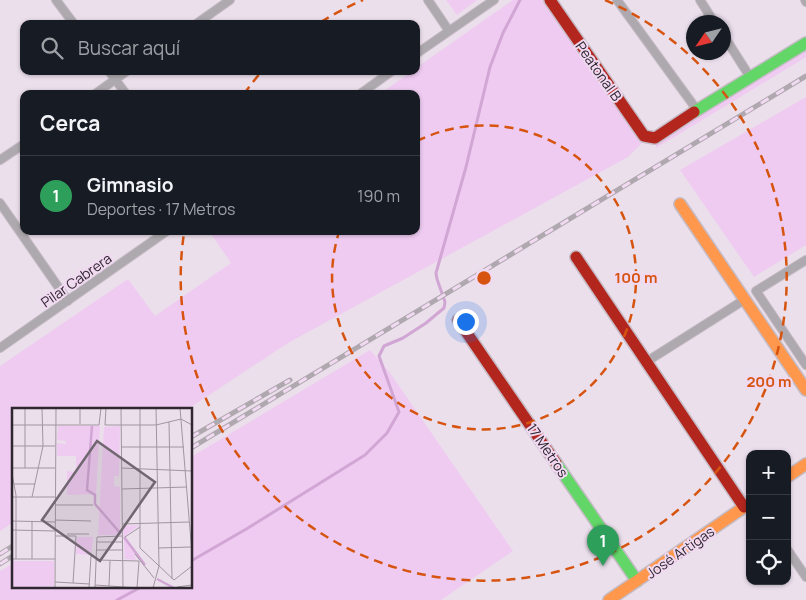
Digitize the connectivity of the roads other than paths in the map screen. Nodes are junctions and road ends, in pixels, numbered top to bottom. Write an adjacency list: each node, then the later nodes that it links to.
1 (56, 0): 9 (street)
2 (230, 0): 10 (street)
3 (428, 0): 11 (street)
4 (494, 0): 11 (street)
5 (550, 0): 23 (street, Peatonal B)
6 (617, 0): 23 (street)
7 (700, 0): 8 (street)
8 (710, 15)
9 (71, 20)
10 (202, 20)
11 (449, 30): 14 (street)
12 (806, 43): 18 (street)
13 (731, 47): 18 (street)
14 (420, 51)
15 (112, 75): 19 (street)
16 (122, 75): 19 (street)
17 (386, 75): 22 (street)
18 (750, 77): 23 (street)
19 (116, 80): 20 (street); 21 (street)
20 (101, 90)
21 (123, 90)
22 (366, 90)
23 (697, 110)
24 (20, 147): 25 (street)
25 (0, 160)
26 (0, 204): 28 (street)
27 (680, 204): 33 (street)
28 (20, 233)
29 (22, 235): 34 (street)
30 (161, 235): 34 (street, Pilar Cabrera)
31 (576, 257): 37 (street)
32 (806, 260): 38 (street)
33 (744, 300): 37 (street); 39 (street)
34 (68, 301): 36 (street, Pilar Cabrera)
35 (458, 320): 46 (street, 17 Metros)
36 (0, 348)
37 (646, 362): 42 (street)
38 (806, 365)
39 (806, 390)
40 (806, 464): 41 (street)
41 (791, 474)
42 (746, 504)
43 (746, 506): 46 (street, José Artigas)
44 (791, 555): 45 (street)
45 (806, 577)
46 (637, 581): 47 (street, José Artigas)
47 (609, 600)

